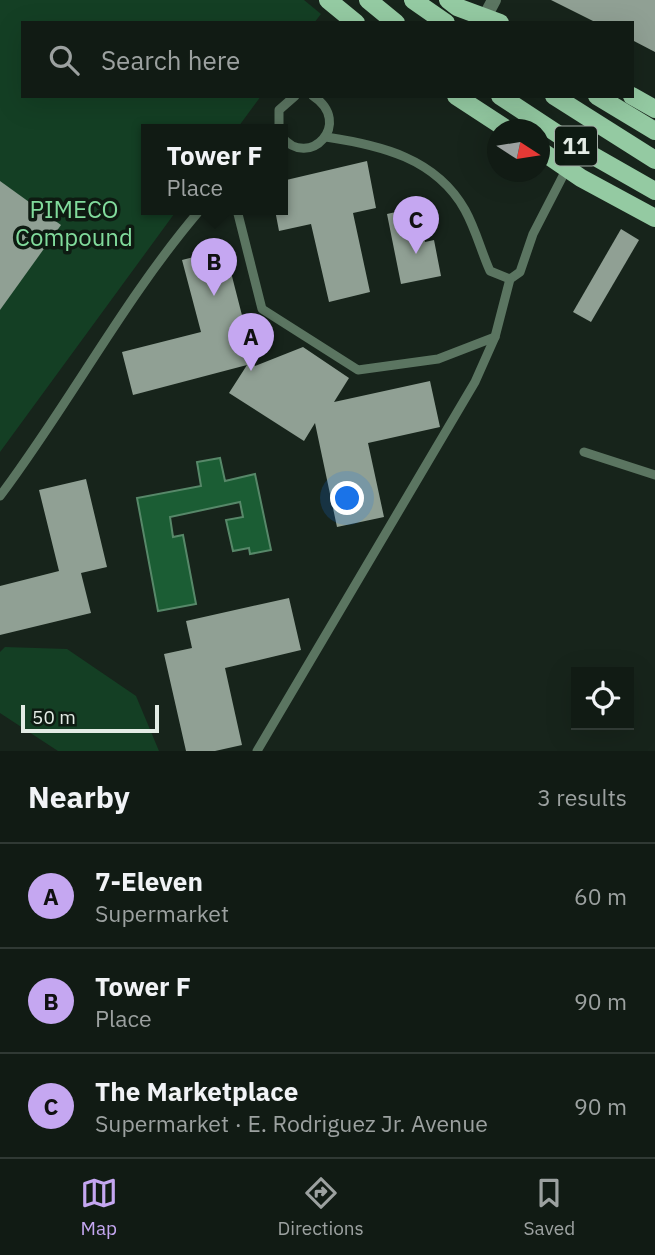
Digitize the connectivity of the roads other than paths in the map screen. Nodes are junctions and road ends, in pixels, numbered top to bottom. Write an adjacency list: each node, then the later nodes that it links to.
1 (328, 0): 6 (main road)
2 (368, 0): 7 (main road)
3 (413, 0): 8 (main road)
4 (453, 3): 5 (main road)
5 (489, 15)
6 (351, 21)
7 (394, 21)
8 (443, 21)
9 (634, 97): 16 (main road)
10 (293, 98): 18 (lane)
11 (459, 98): 17 (main road)
12 (503, 98): 25 (main road, 11)
13 (557, 98): 23 (main road, 11)
14 (600, 98): 19 (main road)
15 (325, 99): 20 (lane)
16 (655, 109)
17 (491, 119)
18 (279, 124)
19 (655, 131)
20 (326, 137): 21 (lane); 29 (lane)
21 (288, 143)
22 (550, 157): 24 (main road, 11)
23 (655, 160)
24 (567, 168): 28 (main road, 11); 29 (lane)
25 (655, 191)
26 (196, 215): 33 (lane)
27 (238, 215): 30 (lane)
28 (655, 218)
29 (510, 279): 30 (lane)
30 (495, 337): 34 (lane)
31 (584, 452): 32 (lane)
32 (655, 475)
33 (0, 496)
34 (257, 751)

